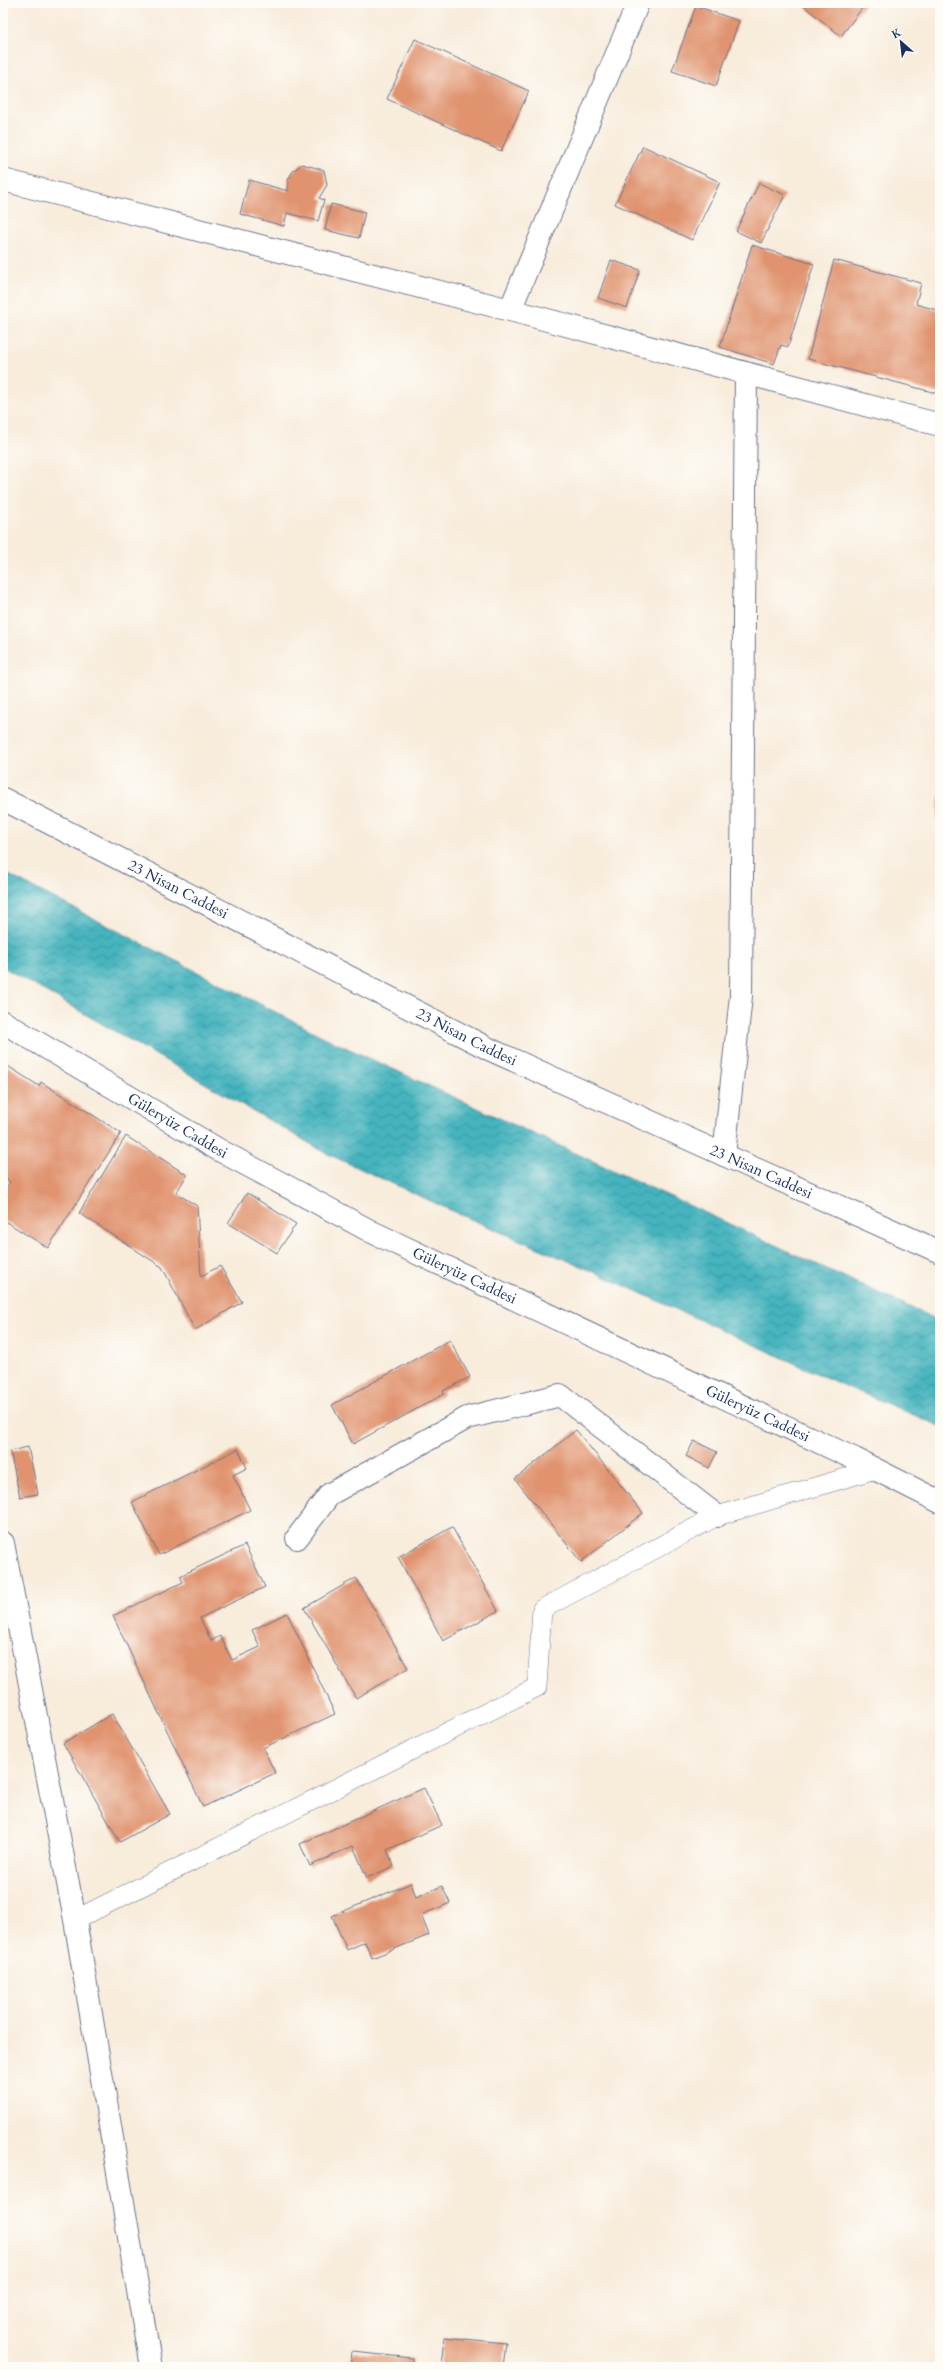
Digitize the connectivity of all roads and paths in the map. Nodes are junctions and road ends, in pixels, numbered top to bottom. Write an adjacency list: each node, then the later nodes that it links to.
1 (638, 3): 3 (street)
2 (3, 180): 3 (street)
3 (510, 310): 4 (street)
4 (746, 373): 5 (street); 8 (street)
5 (940, 425)
6 (3, 799): 8 (street, 23 Nisan Caddesi)
7 (3, 1022): 10 (street, Güleryüz Caddesi)
8 (724, 1155): 9 (street, 23 Nisan Caddesi)
9 (940, 1252)
10 (876, 1469): 11 (street, Güleryüz Caddesi); 12 (lane)
11 (940, 1502)
12 (717, 1516): 13 (street); 15 (lane)
13 (297, 1538)
14 (3, 1543): 15 (street)
15 (75, 1920): 16 (street)
16 (152, 2367)

